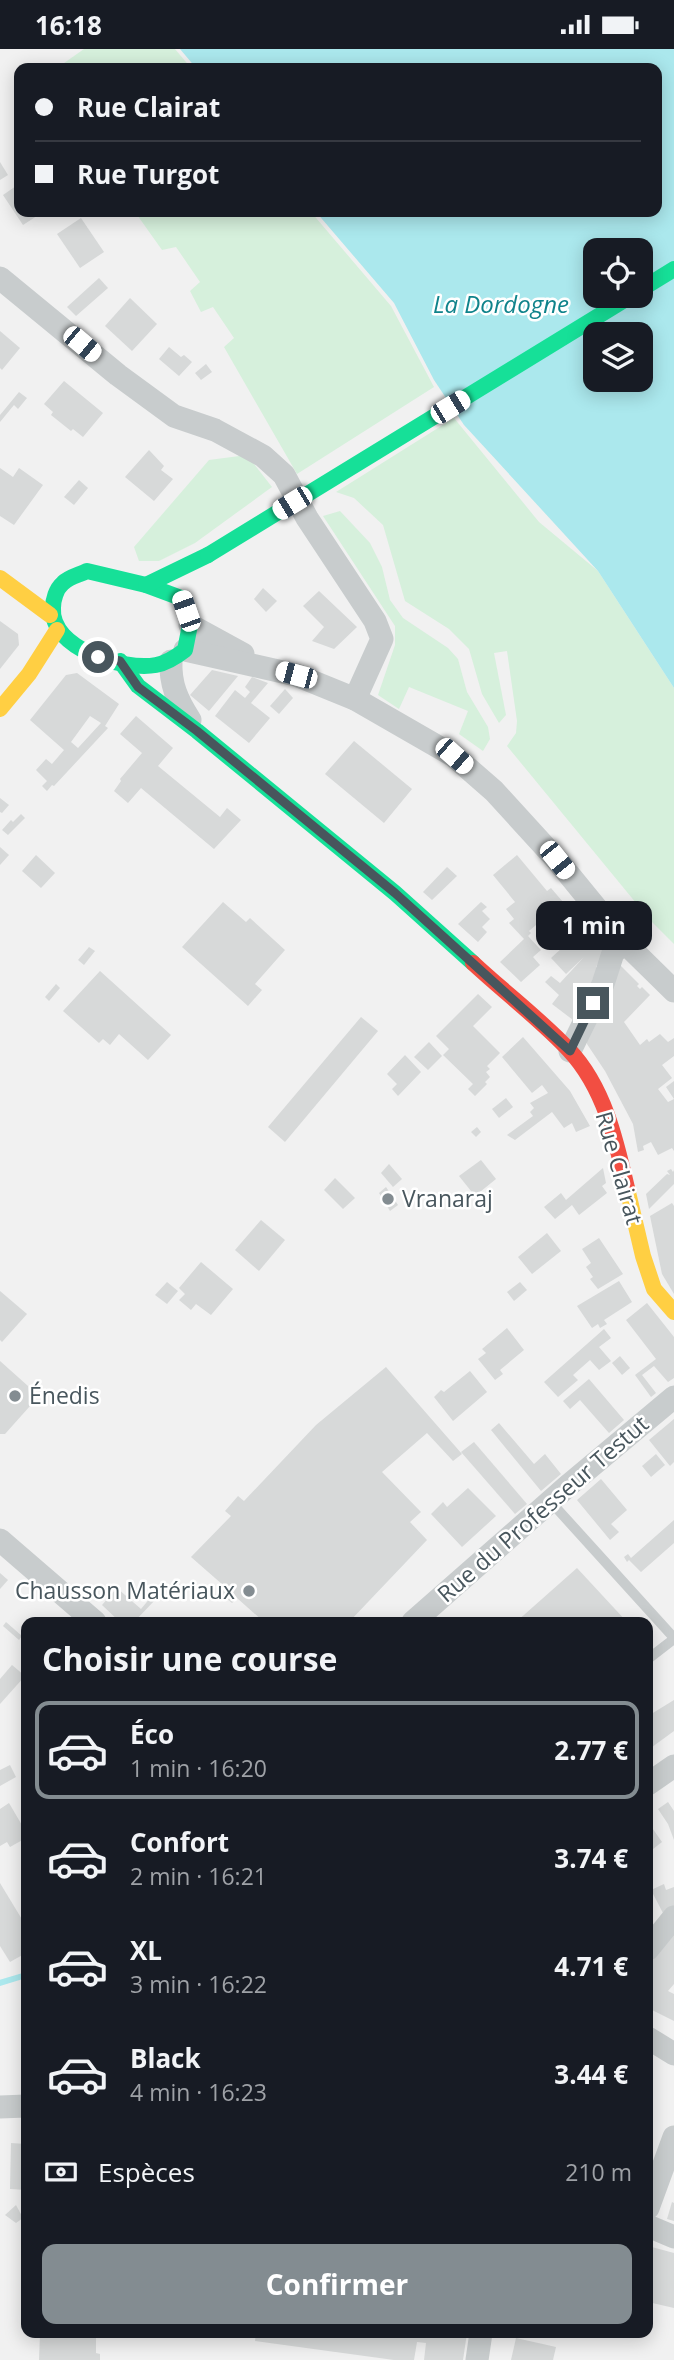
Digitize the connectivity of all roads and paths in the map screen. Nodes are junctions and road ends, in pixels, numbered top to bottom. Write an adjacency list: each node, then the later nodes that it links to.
1 (674, 269): 3 (main road)
2 (0, 278): 18 (street)
3 (653, 282)
4 (611, 308): 5 (main road, bridge)
5 (208, 555): 8 (main road); 9 (main road)
6 (5, 581): 7 (main road); 10 (main road)
7 (62, 584): 8 (main road); 10 (main road)
8 (146, 585): 9 (main road)
9 (188, 587): 11 (main road)
10 (50, 615): 12 (main road)
11 (190, 625): 14 (main road); 16 (street)
12 (57, 630): 13 (main road); 17 (main road)
13 (66, 655): 15 (main road); 17 (main road)
14 (178, 655): 15 (main road); 16 (street); 20 (street, Rue Clairat)
15 (120, 661): 20 (main road, Rue Clairat)
16 (264, 666): 18 (street)
17 (29, 674): 19 (main road)
18 (355, 699): 21 (street)
19 (0, 709)
20 (197, 731): 23 (main road, Rue Clairat)
21 (624, 942): 22 (street); 23 (street)
22 (674, 991)
23 (570, 1051): 24 (main road, Rue Clairat)
24 (674, 1312)
25 (674, 1397): 26 (street, Rue du Professeur Testut)
26 (550, 1501): 29 (street, Rue du Professeur Testut); 30 (lane)
27 (0, 1540): 28 (street)
28 (88, 1617)
29 (420, 1617)
30 (674, 1639): 31 (lane)
31 (653, 1655)
32 (674, 1766): 33 (street)
33 (653, 1781)
34 (674, 1917): 35 (street)
35 (653, 1943)
36 (653, 2041): 37 (street)
37 (674, 2054)
38 (21, 2106): 39 (street)
39 (0, 2107)
40 (674, 2137): 41 (street)
41 (653, 2194)
42 (653, 2228): 43 (street)
43 (674, 2237)
44 (480, 2338): 45 (street)
45 (477, 2360)

